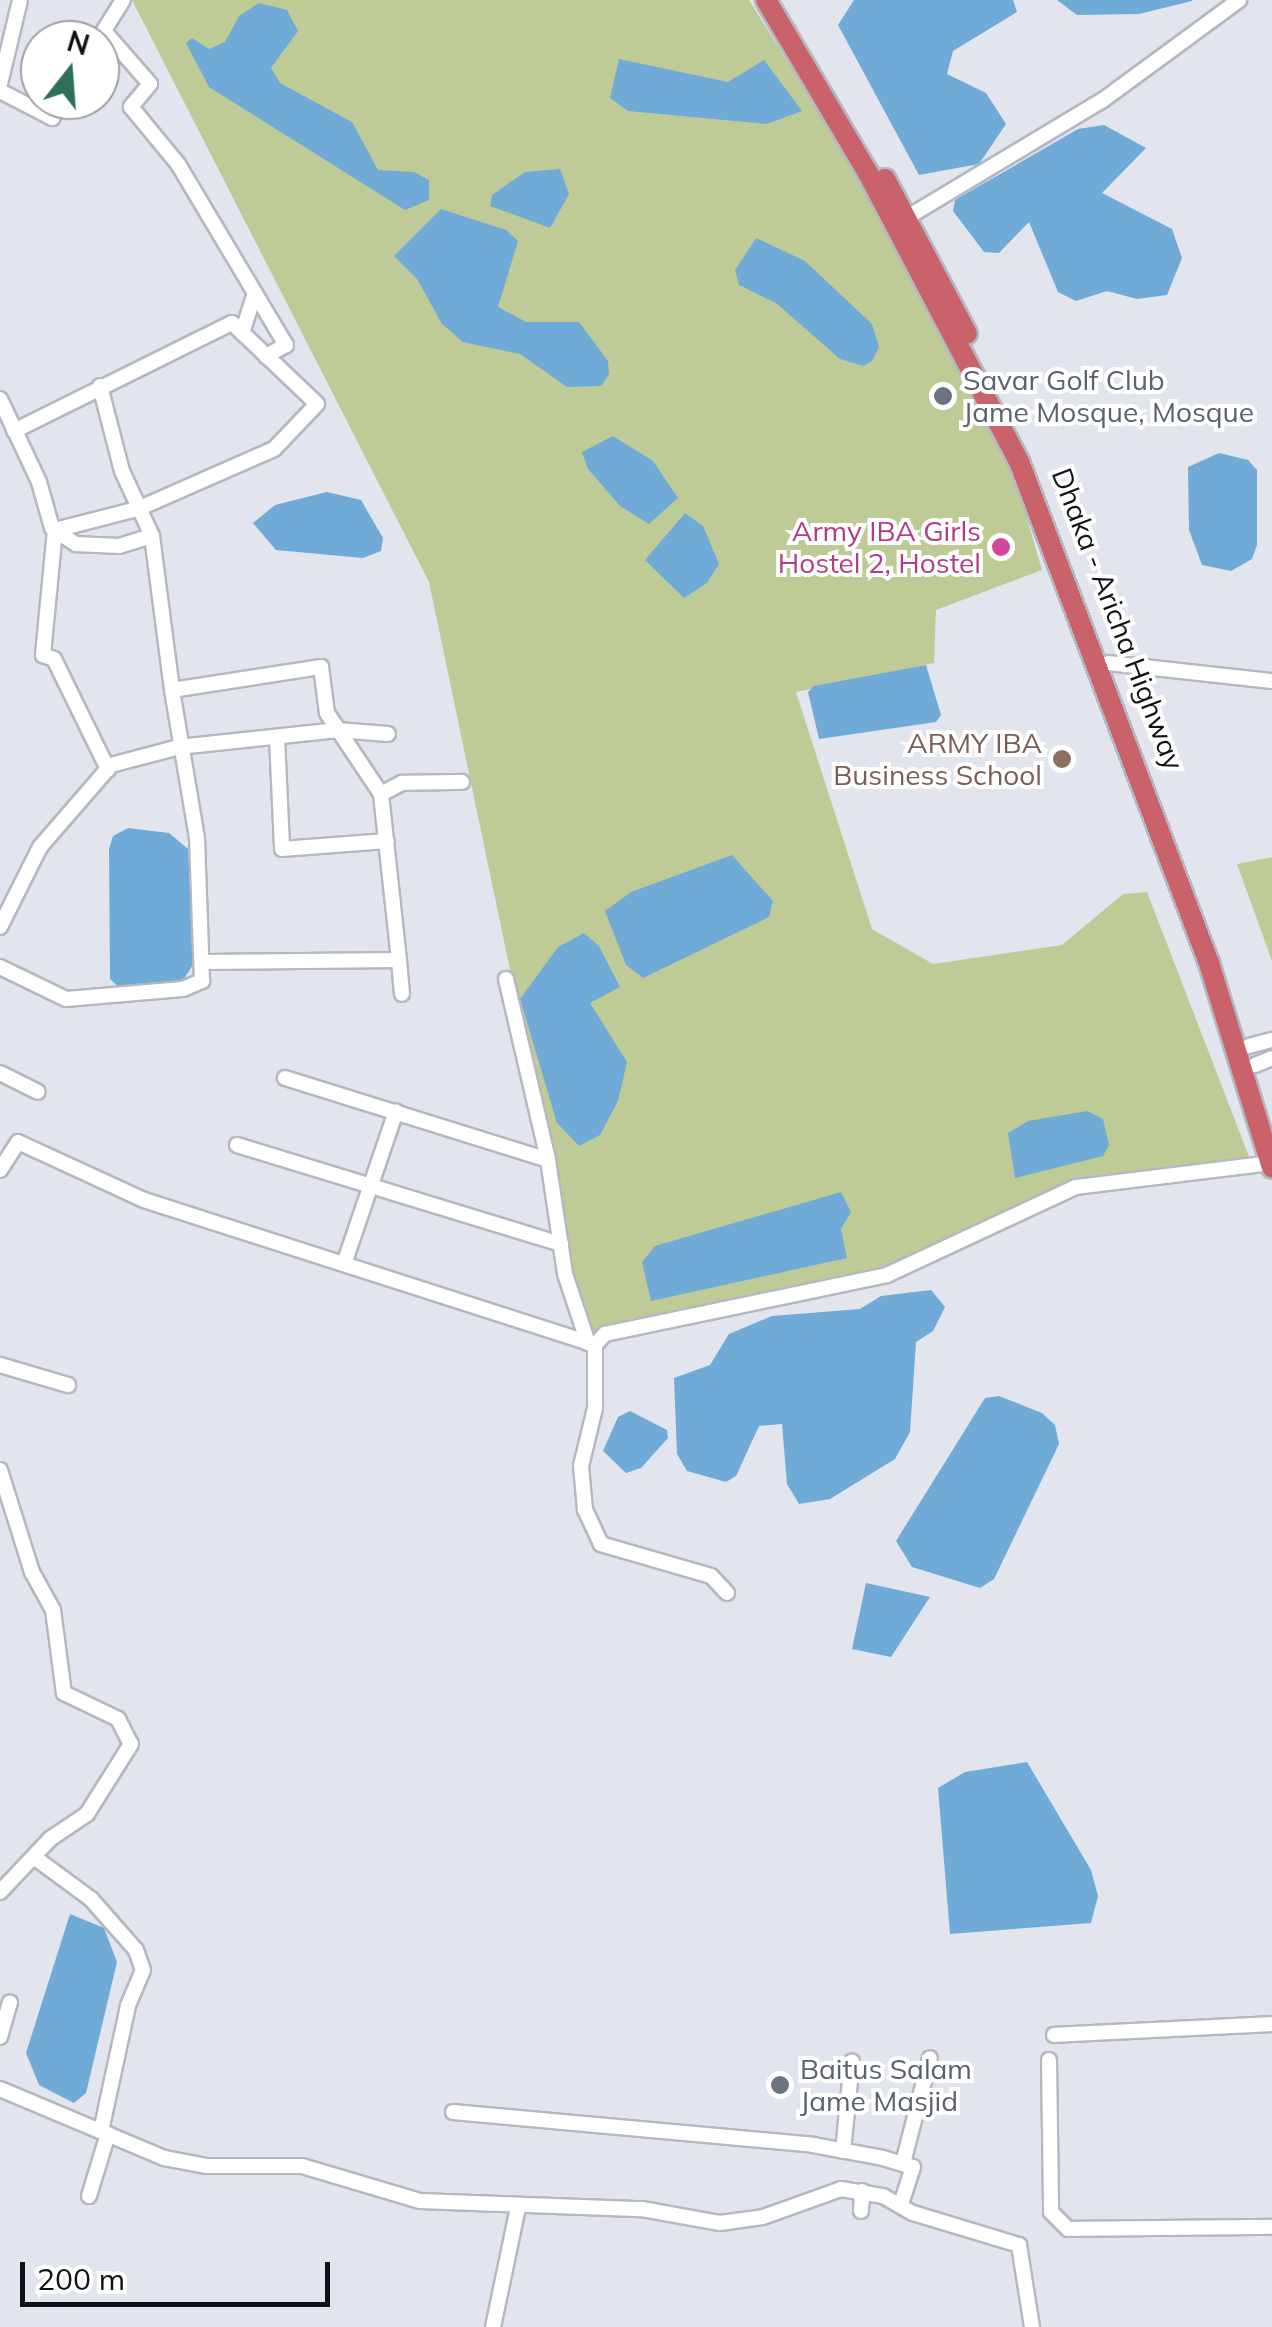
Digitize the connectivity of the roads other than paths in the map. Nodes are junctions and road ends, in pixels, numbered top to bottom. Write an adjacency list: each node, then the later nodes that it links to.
1 (20, 0): 8 (street)
2 (751, 0): 7 (highway)
3 (766, 0): 7 (highway)
4 (780, 0): 9 (highway, Dhaka - Aricha Highway)
5 (1239, 0): 9 (street)
6 (120, 55): 10 (street)
7 (808, 72): 9 (highway)
8 (0, 88)
9 (901, 220): 19 (highway, Dhaka - Aricha Highway); 46 (highway)
10 (254, 296): 11 (street); 12 (street)
11 (242, 333): 12 (street); 13 (street)
12 (266, 356): 16 (street)
13 (100, 386): 15 (street); 16 (street)
14 (0, 399): 15 (street)
15 (14, 431): 17 (street)
16 (137, 509): 17 (street); 18 (street)
17 (56, 530): 18 (street); 26 (street)
18 (152, 536): 21 (street)
19 (1108, 663): 20 (street); 38 (highway, Dhaka - Aricha Highway)
20 (1272, 680)
21 (172, 690): 22 (street); 25 (street)
22 (338, 730): 23 (street); 24 (street); 28 (street)
23 (388, 734)
24 (277, 736): 25 (street); 29 (street)
25 (179, 746): 26 (street); 33 (street)
26 (108, 769): 30 (street)
27 (462, 782): 28 (street)
28 (381, 794): 29 (street)
29 (387, 841): 32 (street)
30 (6, 897): 31 (street)
31 (0, 927)
32 (399, 960): 33 (street); 36 (street)
33 (206, 962): 34 (street)
34 (0, 967)
35 (506, 978): 45 (street)
36 (402, 994)
37 (1272, 1040): 38 (street)
38 (1259, 1056): 43 (highway, Dhaka - Aricha Highway)
39 (0, 1073): 41 (street)
40 (285, 1078): 42 (street)
41 (38, 1092)
42 (396, 1112): 45 (street); 48 (street)
43 (1272, 1122)
44 (238, 1145): 48 (street)
45 (548, 1160): 49 (street)
46 (1271, 1165): 51 (street)
47 (0, 1170): 50 (street)
48 (370, 1186): 49 (street); 50 (street)
49 (561, 1244): 51 (street)
50 (344, 1261): 51 (street)
51 (591, 1344): 55 (street)
52 (0, 1364): 53 (street)
53 (68, 1384)
54 (0, 1470): 56 (street)
55 (727, 1593)
56 (34, 1857): 57 (street); 67 (street)
57 (0, 1892)
58 (10, 2002): 61 (street)
59 (1272, 2024): 60 (street)
60 (1054, 2035)
61 (0, 2037)
62 (930, 2058): 69 (street)
63 (1048, 2060): 75 (street)
64 (852, 2062): 68 (street)
65 (0, 2089): 67 (street)
66 (453, 2112): 68 (street)
67 (104, 2132): 71 (street); 73 (street)
68 (843, 2151): 69 (street)
69 (903, 2163): 72 (street)
70 (862, 2191): 72 (street); 73 (street); 74 (street)
71 (89, 2196)
72 (902, 2204): 77 (street)
73 (518, 2207): 76 (street)
74 (862, 2210)
75 (1272, 2227)
76 (493, 2327)
77 (1032, 2327)

